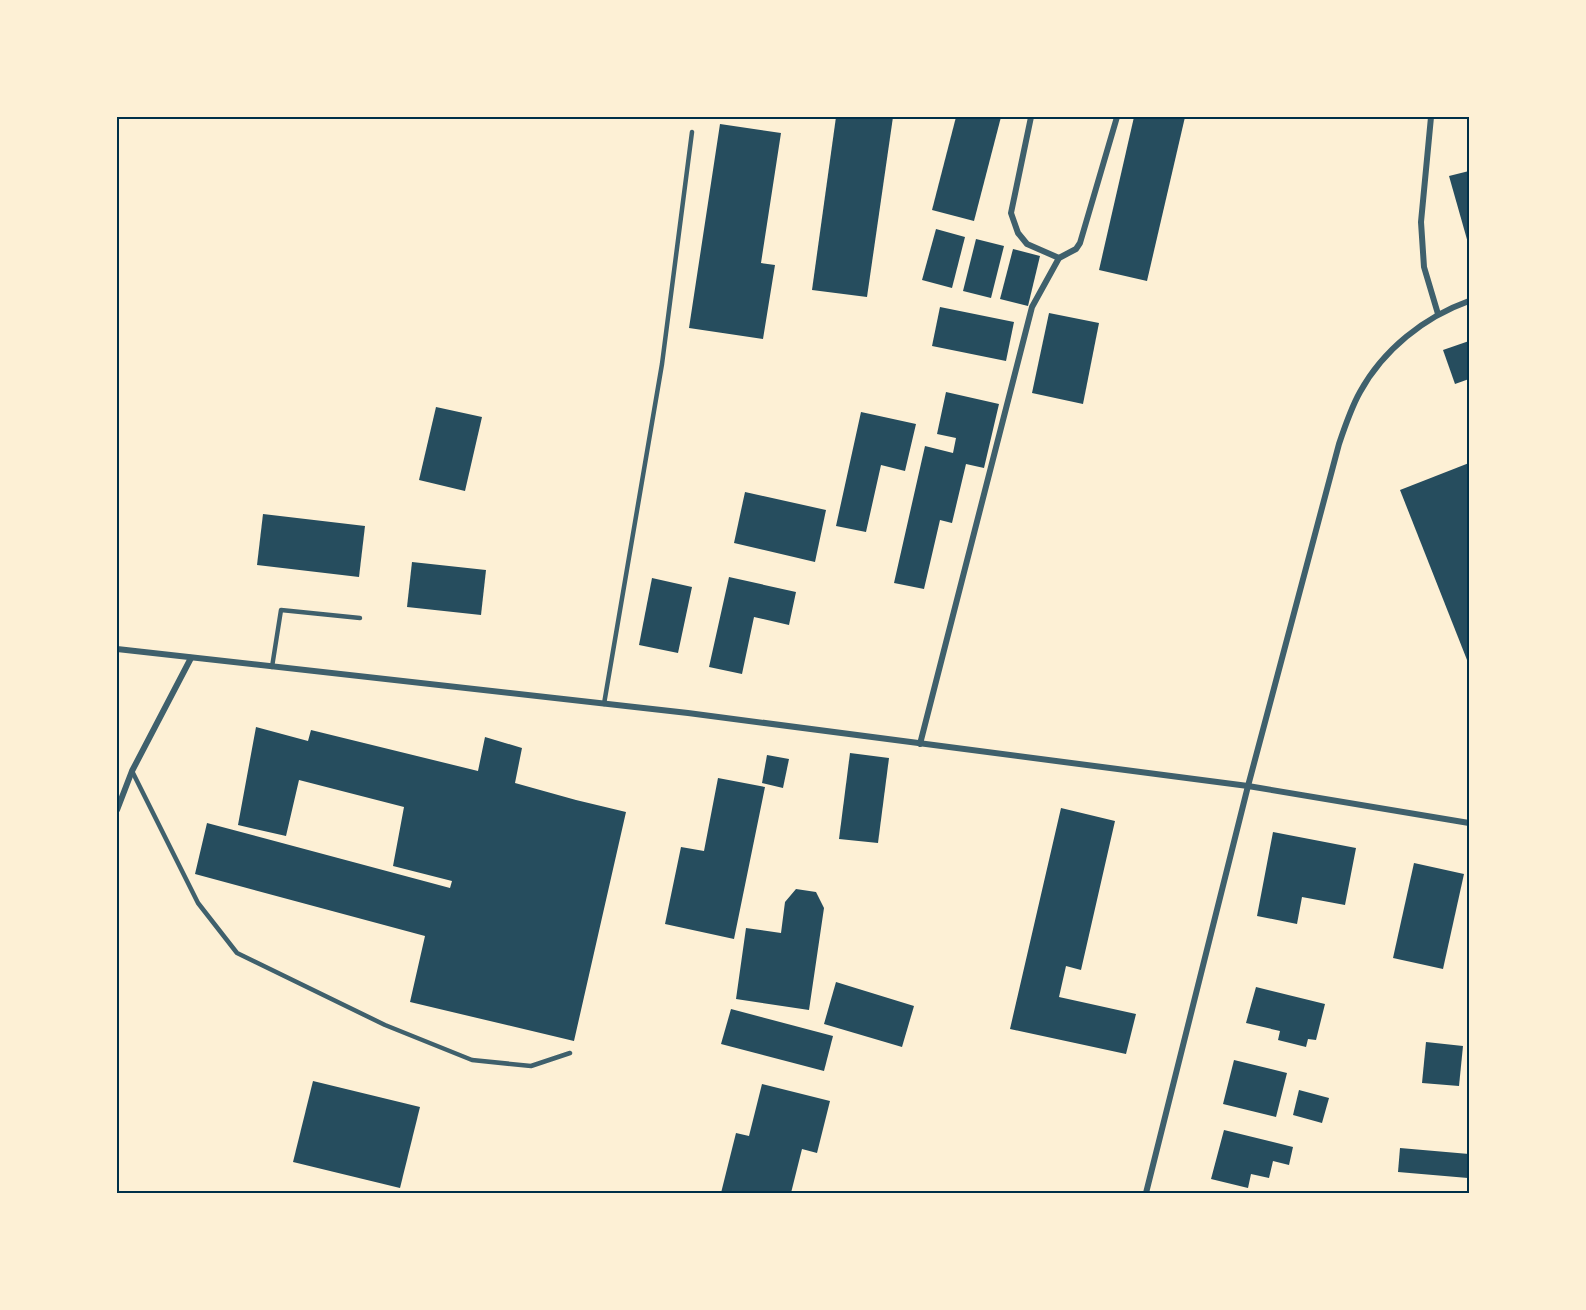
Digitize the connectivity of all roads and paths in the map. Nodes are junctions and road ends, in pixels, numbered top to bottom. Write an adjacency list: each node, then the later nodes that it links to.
1 (1031, 117): 5 (street)
2 (1118, 117): 5 (street)
3 (1431, 117): 7 (street)
4 (692, 132): 12 (lane)
5 (1059, 258): 13 (street)
6 (1469, 301): 7 (street)
7 (1438, 314): 15 (street)
8 (360, 618): 11 (lane)
9 (117, 649): 10 (street)
10 (191, 658): 11 (street); 14 (street)
11 (272, 667): 12 (street)
12 (604, 704): 13 (street)
13 (920, 744): 15 (street)
14 (132, 771): 16 (street); 18 (lane)
15 (1248, 786): 17 (street); 19 (street)
16 (117, 810)
17 (1469, 823)
18 (570, 1053)
19 (1146, 1193)

